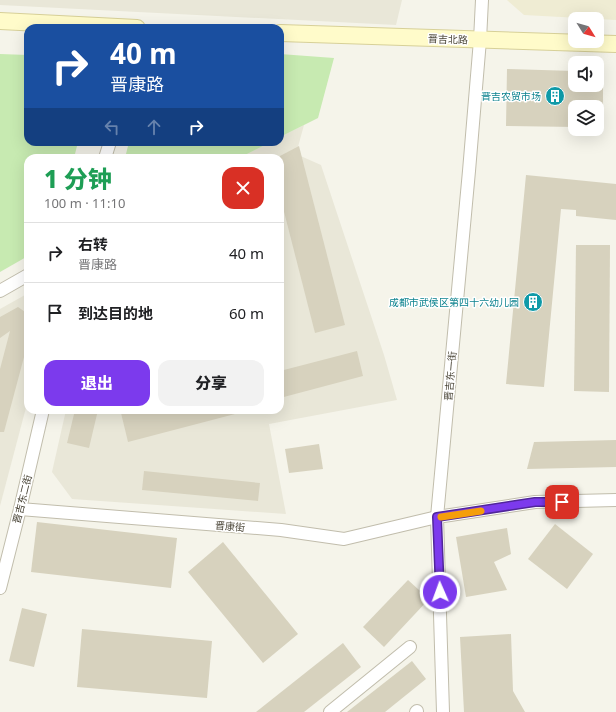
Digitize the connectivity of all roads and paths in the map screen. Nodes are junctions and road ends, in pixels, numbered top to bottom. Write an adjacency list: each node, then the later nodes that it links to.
1 (482, 0): 5 (street, 晋吉东一街)
2 (0, 21): 3 (street)
3 (59, 24)
4 (284, 33): 5 (street, 晋吉北路)
5 (480, 40): 6 (street, 晋吉北路); 12 (street, 晋吉东一街)
6 (616, 44)
7 (24, 277): 8 (street)
8 (0, 291)
9 (42, 414): 11 (street, 晋吉东二街)
10 (616, 500): 12 (street, 晋康街)
11 (20, 508): 12 (street, 晋康街); 13 (street, 晋吉东二街)
12 (437, 517): 16 (street, 晋吉东一街)
13 (0, 588)
14 (410, 648): 15 (street)
15 (330, 712)
16 (443, 712)

